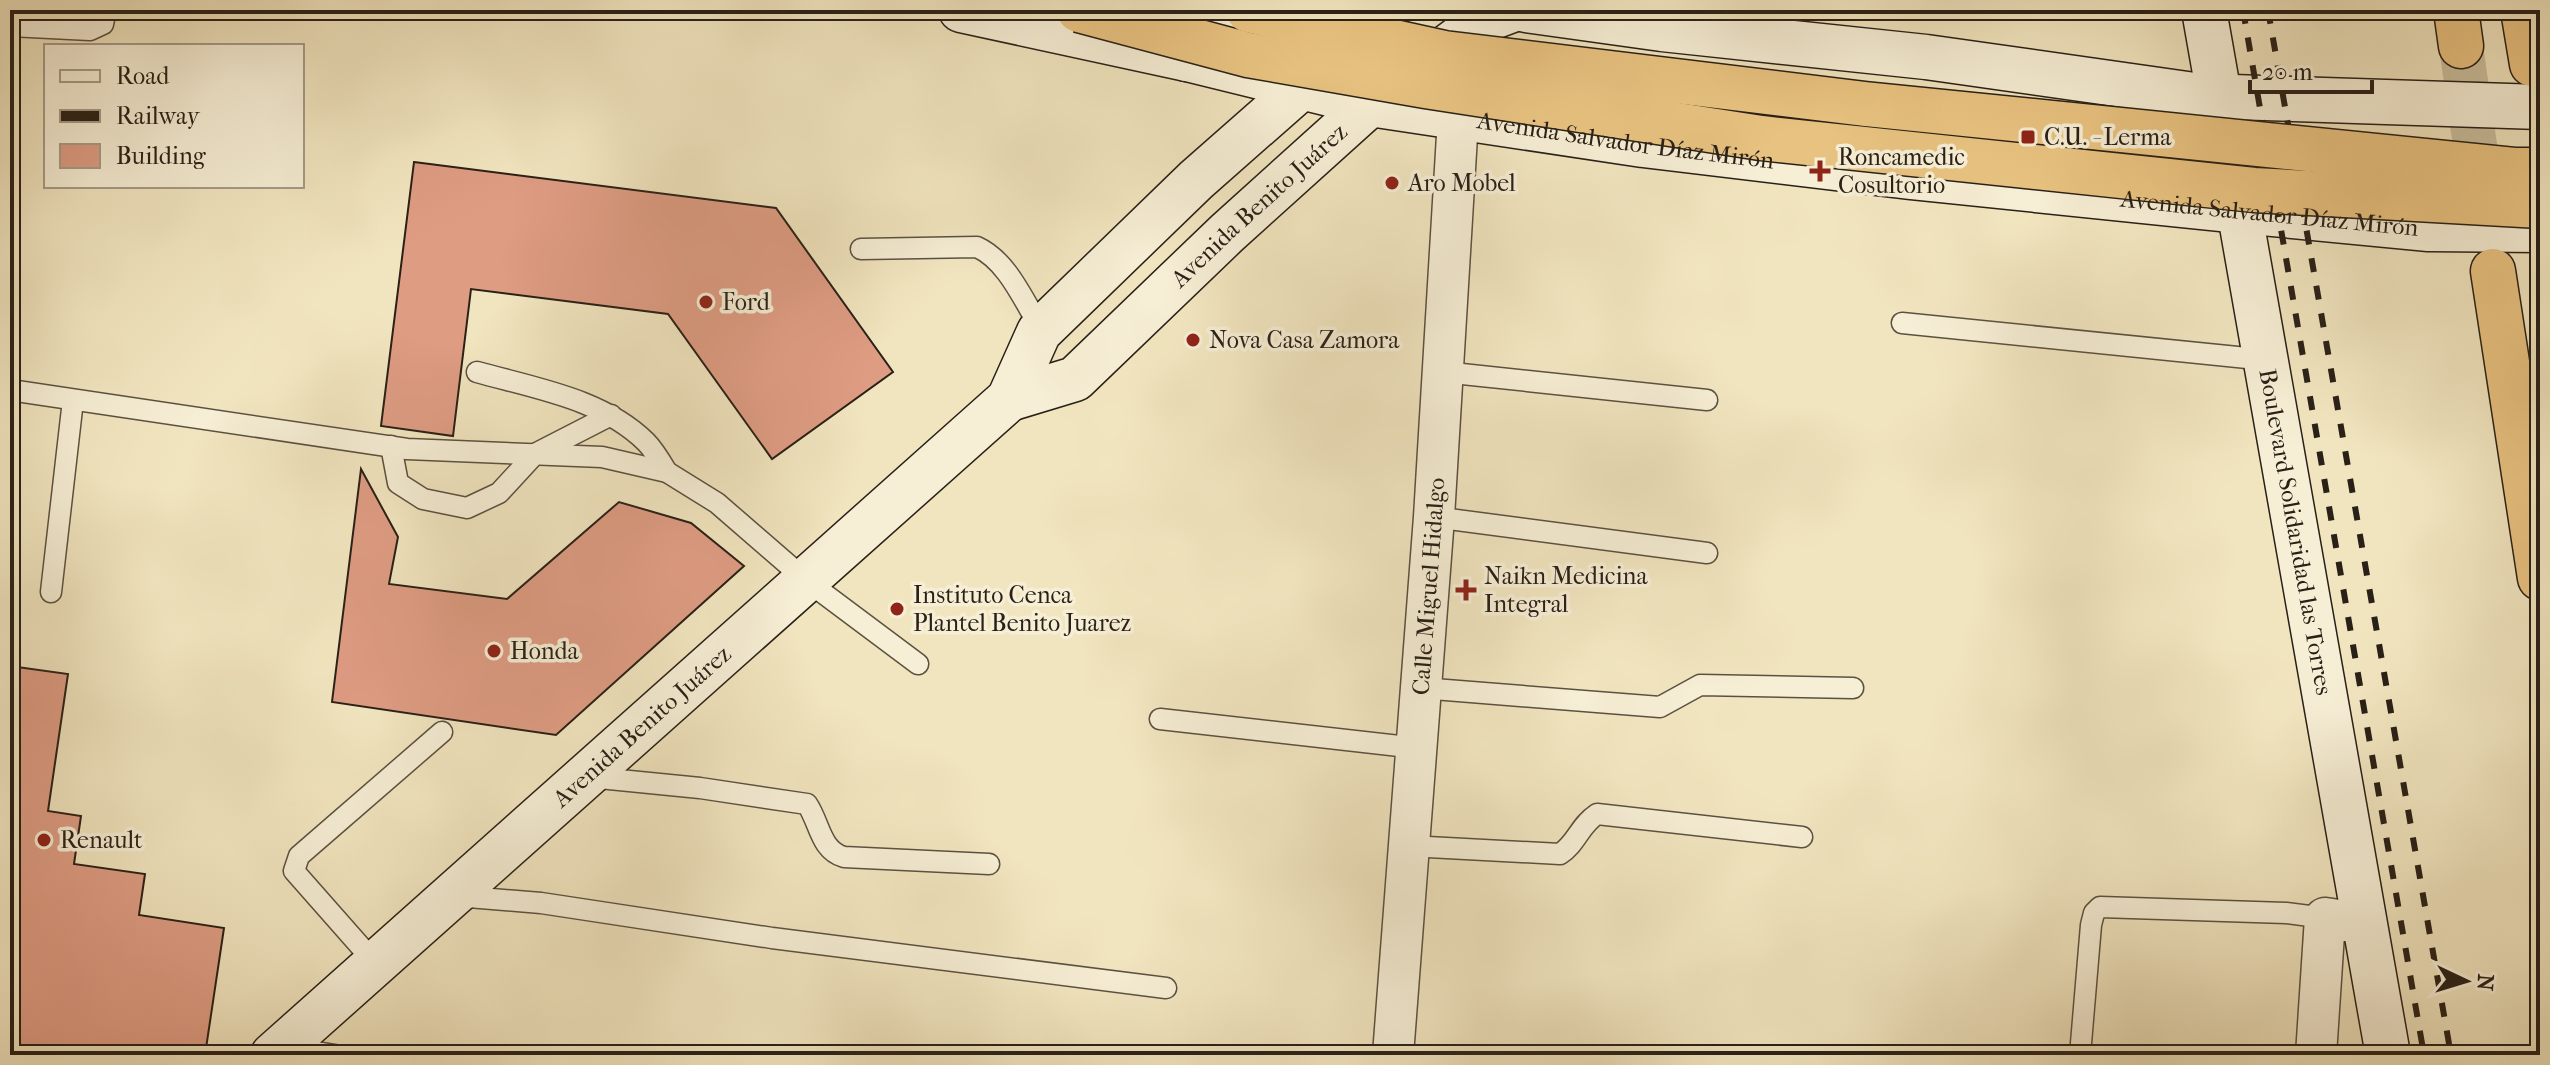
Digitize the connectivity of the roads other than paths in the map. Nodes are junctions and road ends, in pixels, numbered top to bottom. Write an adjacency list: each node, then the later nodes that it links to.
1 (106, 10): 11 (lane)
2 (961, 10): 12 (main road, Avenida Salvador Díaz Mirón)
3 (1079, 10): 20 (main road, Avenida Salvador Díaz Mirón, bridge)
4 (1226, 10): 12 (main road)
5 (1248, 10): 19 (main road, bridge)
6 (1389, 10): 14 (main road, Avenida Benito Juárez)
7 (1512, 10): 16 (main road, Avenida Benito Juárez)
8 (1526, 10): 15 (main road)
9 (2204, 10): 15 (main road, Boulevard Solidaridad las Torres)
10 (2523, 10): 13 (main road)
11 (10, 26)
12 (1187, 59): 14 (main road, Avenida Salvador Díaz Mirón)
13 (2532, 64)
14 (1301, 87): 16 (main road, Avenida Salvador Díaz Mirón); 26 (main road, Avenida Benito Juárez)
15 (2218, 97): 17 (main road); 21 (main road, Boulevard Solidaridad las Torres)
16 (1370, 104): 18 (main road, Avenida Salvador Díaz Mirón); 31 (main road, Avenida Benito Juárez)
17 (2540, 107)
18 (1458, 119): 21 (main road, Avenida Salvador Díaz Mirón); 29 (street, Calle Miguel Hidalgo)
19 (2540, 170)
20 (2540, 206)
21 (2241, 211): 22 (main road, Avenida Salvador Díaz Mirón); 27 (main road, Boulevard Solidaridad las Torres)
22 (2540, 230)
23 (861, 249): 26 (lane)
24 (2493, 271): 40 (main road)
25 (1902, 323): 27 (lane)
26 (1042, 330): 31 (main road, Avenida Benito Juárez)
27 (2267, 360): 54 (main road, Boulevard Solidaridad las Torres)
28 (477, 372): 34 (lane)
29 (1443, 372): 33 (lane); 38 (street, Calle Miguel Hidalgo)
30 (10, 390): 32 (lane)
31 (1009, 399): 41 (main road, Avenida Benito Juárez)
32 (73, 400): 35 (lane); 42 (lane)
33 (1707, 400)
34 (611, 415): 36 (lane); 37 (lane)
35 (391, 446): 36 (lane); 36 (lane)
36 (535, 454): 37 (lane)
37 (667, 472): 41 (lane)
38 (1434, 517): 39 (lane); 44 (street, Calle Miguel Hidalgo)
39 (1707, 553)
40 (2540, 578)
41 (807, 581): 43 (lane); 49 (main road, Avenida Benito Juárez)
42 (51, 592)
43 (918, 664)
44 (1421, 688): 45 (lane); 48 (street, Calle Miguel Hidalgo)
45 (1853, 688)
46 (1160, 719): 48 (lane)
47 (442, 732): 55 (lane)
48 (1417, 748): 51 (street, Calle Miguel Hidalgo)
49 (585, 777): 52 (lane); 53 (main road, Avenida Benito Juárez)
50 (1802, 837): 51 (lane)
51 (1409, 846): 59 (street, Calle Miguel Hidalgo)
52 (989, 864)
53 (452, 896): 55 (main road, Avenida Benito Juárez); 56 (lane)
54 (2346, 921): 60 (lane); 61 (street); 62 (main road, Boulevard Solidaridad las Torres)
55 (376, 964): 57 (main road, Avenida Benito Juárez)
56 (1166, 988)
57 (278, 1051): 58 (lane)
58 (335, 1055)
59 (1393, 1055)
60 (2080, 1055)
61 (2316, 1055)
62 (2388, 1055)

